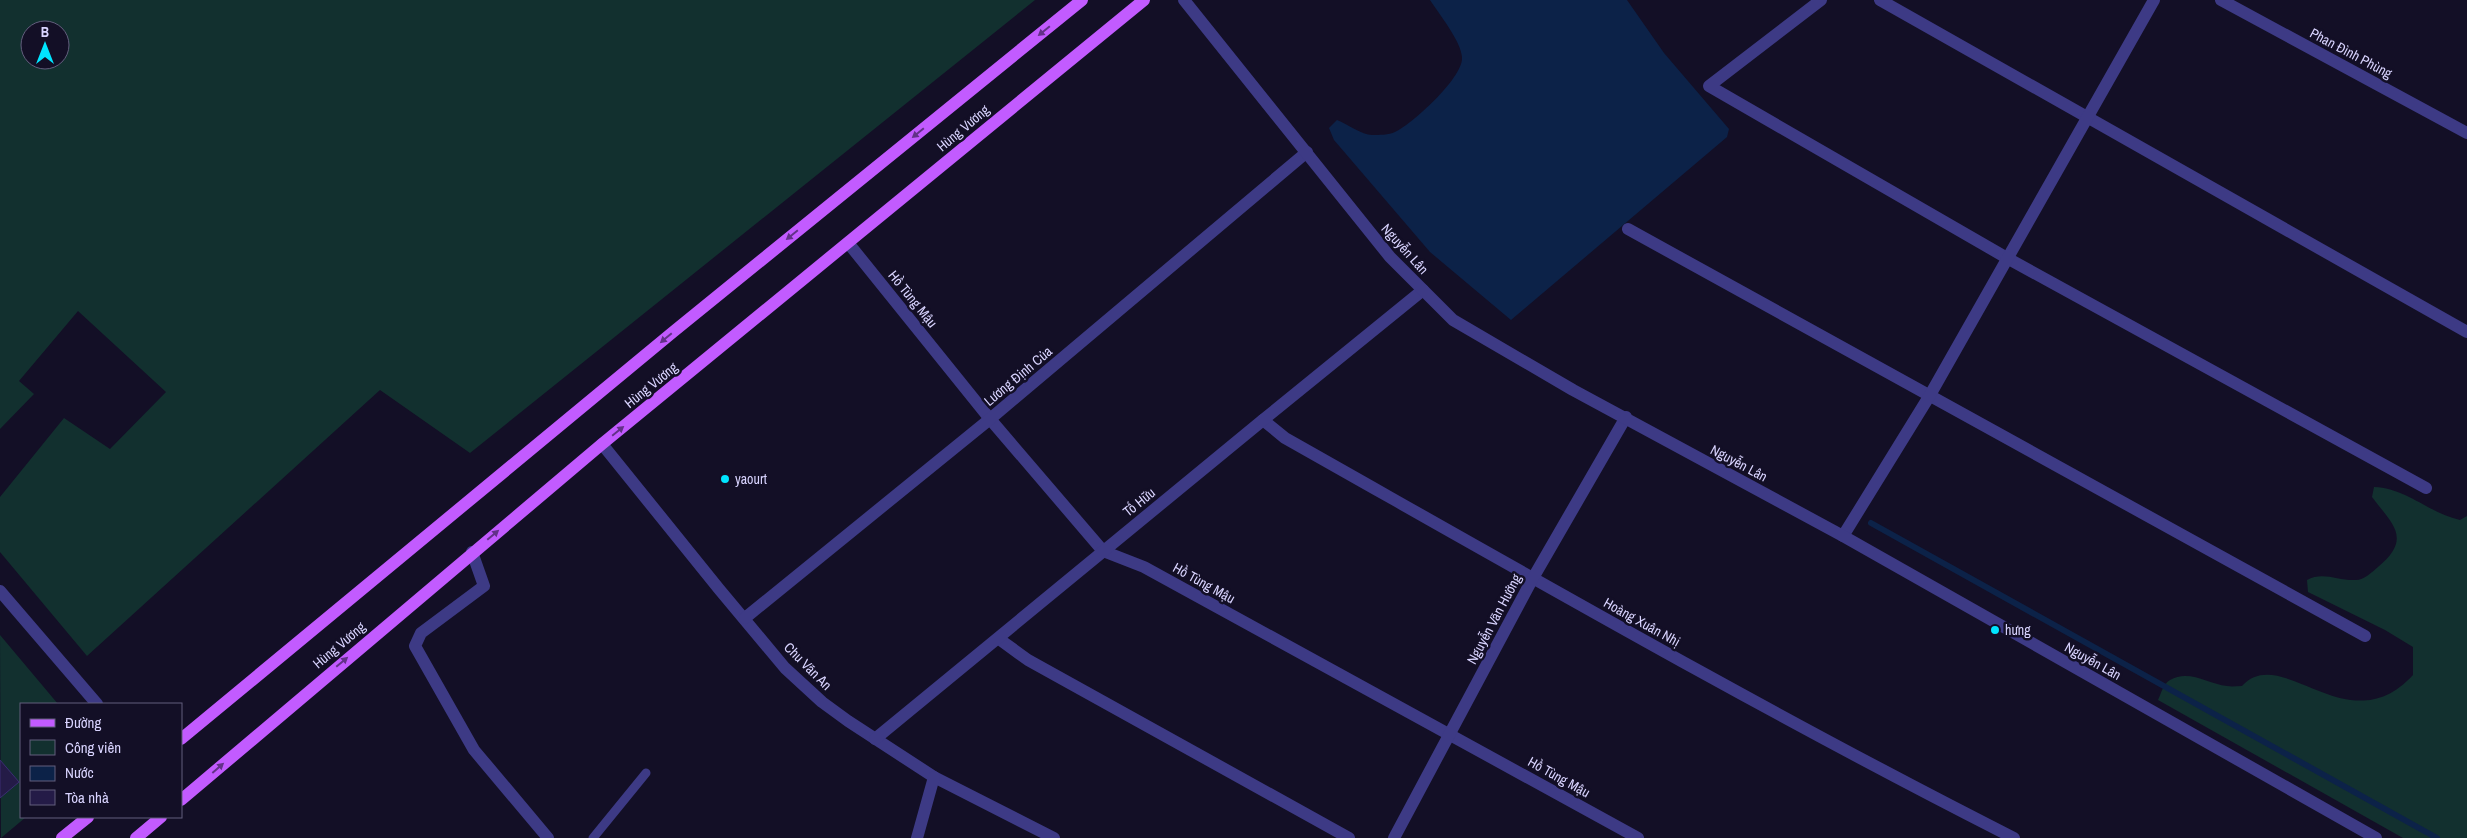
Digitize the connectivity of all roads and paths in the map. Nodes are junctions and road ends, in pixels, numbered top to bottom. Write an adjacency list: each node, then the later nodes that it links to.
1 (1082, 0): 32 (main road, Hùng Vương, one-way to 32)
2 (1144, 0): 12 (main road, Hùng Vương)
3 (1184, 0): 10 (street, Nguyễn Lân)
4 (1821, 0): 13 (street)
5 (1880, 0): 8 (street)
6 (2154, 0): 8 (street)
7 (2221, 0): 9 (street, Phan Đình Phùng)
8 (2087, 117): 13 (street); 15 (street)
9 (2467, 133)
10 (1307, 152): 14 (street, Nguyễn Lân); 18 (street, Lương Định Của)
11 (1628, 230): 16 (street)
12 (848, 244): 18 (street, Hồ Tùng Mậu); 20 (main road, Hùng Vương, one-way to 12)
13 (2008, 258): 16 (street); 21 (street)
14 (1423, 290): 17 (street, Nguyễn Lân); 19 (street, Tố Hữu)
15 (2467, 332)
16 (1930, 395): 22 (street); 28 (street)
17 (1626, 416): 22 (street, Nguyễn Lân); 25 (street, Nguyễn Văn Hưởng)
18 (990, 418): 23 (street, Hồ Tùng Mậu); 27 (street, Lương Định Của)
19 (1263, 420): 23 (street, Tố Hữu); 25 (street, Hoàng Xuân Nhị)
20 (602, 444): 24 (main road, Hùng Vương, one-way to 20); 27 (street, Chu Văn An)
21 (2426, 488)
22 (1843, 536): 49 (street, Nguyễn Lân)
23 (1103, 551): 29 (street, Tố Hữu); 31 (street, Hồ Tùng Mậu)
24 (472, 552): 36 (main road, Hùng Vương, one-way to 24); 42 (street)
25 (1533, 578): 31 (street, Nguyễn Văn Hưởng); 48 (street, Hoàng Xuân Nhị)
26 (0, 591): 30 (street)
27 (745, 618): 33 (street, Chu Văn An)
28 (2366, 636)
29 (999, 639): 33 (street, Tố Hữu); 45 (street)
30 (97, 703)
31 (1450, 734): 46 (street, Nguyễn Văn Hưởng); 47 (street, Hồ Tùng Mậu)
32 (182, 739)
33 (875, 739): 35 (street, Chu Văn An)
34 (646, 773): 43 (lane)
35 (934, 777): 39 (street, Chu Văn An); 44 (street)
36 (182, 799)
37 (87, 818): 40 (main road)
38 (160, 818): 41 (main road)
39 (1050, 837)
40 (62, 838)
41 (136, 838)
42 (548, 838)
43 (593, 838)
44 (917, 838)
45 (1349, 838)
46 (1394, 838)
47 (1638, 838)
48 (2014, 838)
49 (2376, 838)

